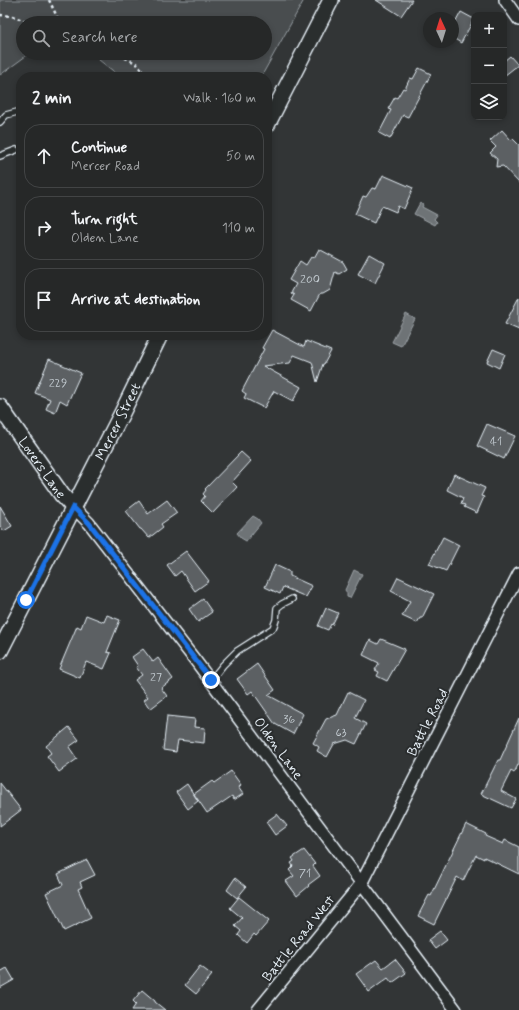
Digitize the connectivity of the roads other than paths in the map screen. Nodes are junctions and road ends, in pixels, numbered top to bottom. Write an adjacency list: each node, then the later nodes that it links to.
1 (331, 0): 5 (main road)
2 (505, 0): 3 (street)
3 (519, 20)
4 (16, 112): 6 (lane)
5 (272, 115)
6 (0, 122)
7 (16, 150): 8 (lane)
8 (0, 156)
9 (158, 340): 11 (main road, Mercer Street)
10 (0, 407): 11 (main road, Lovers Lane)
11 (73, 507): 14 (main road, Mercer Street); 15 (street, Olden Lane)
12 (519, 573): 16 (street, Battle Road)
13 (292, 599): 15 (lane)
14 (0, 651)
15 (211, 680): 16 (street, Olden Lane)
16 (361, 884): 17 (street, Battle Road West); 18 (street, Olden Lane)
17 (258, 1010)
18 (456, 1010)

